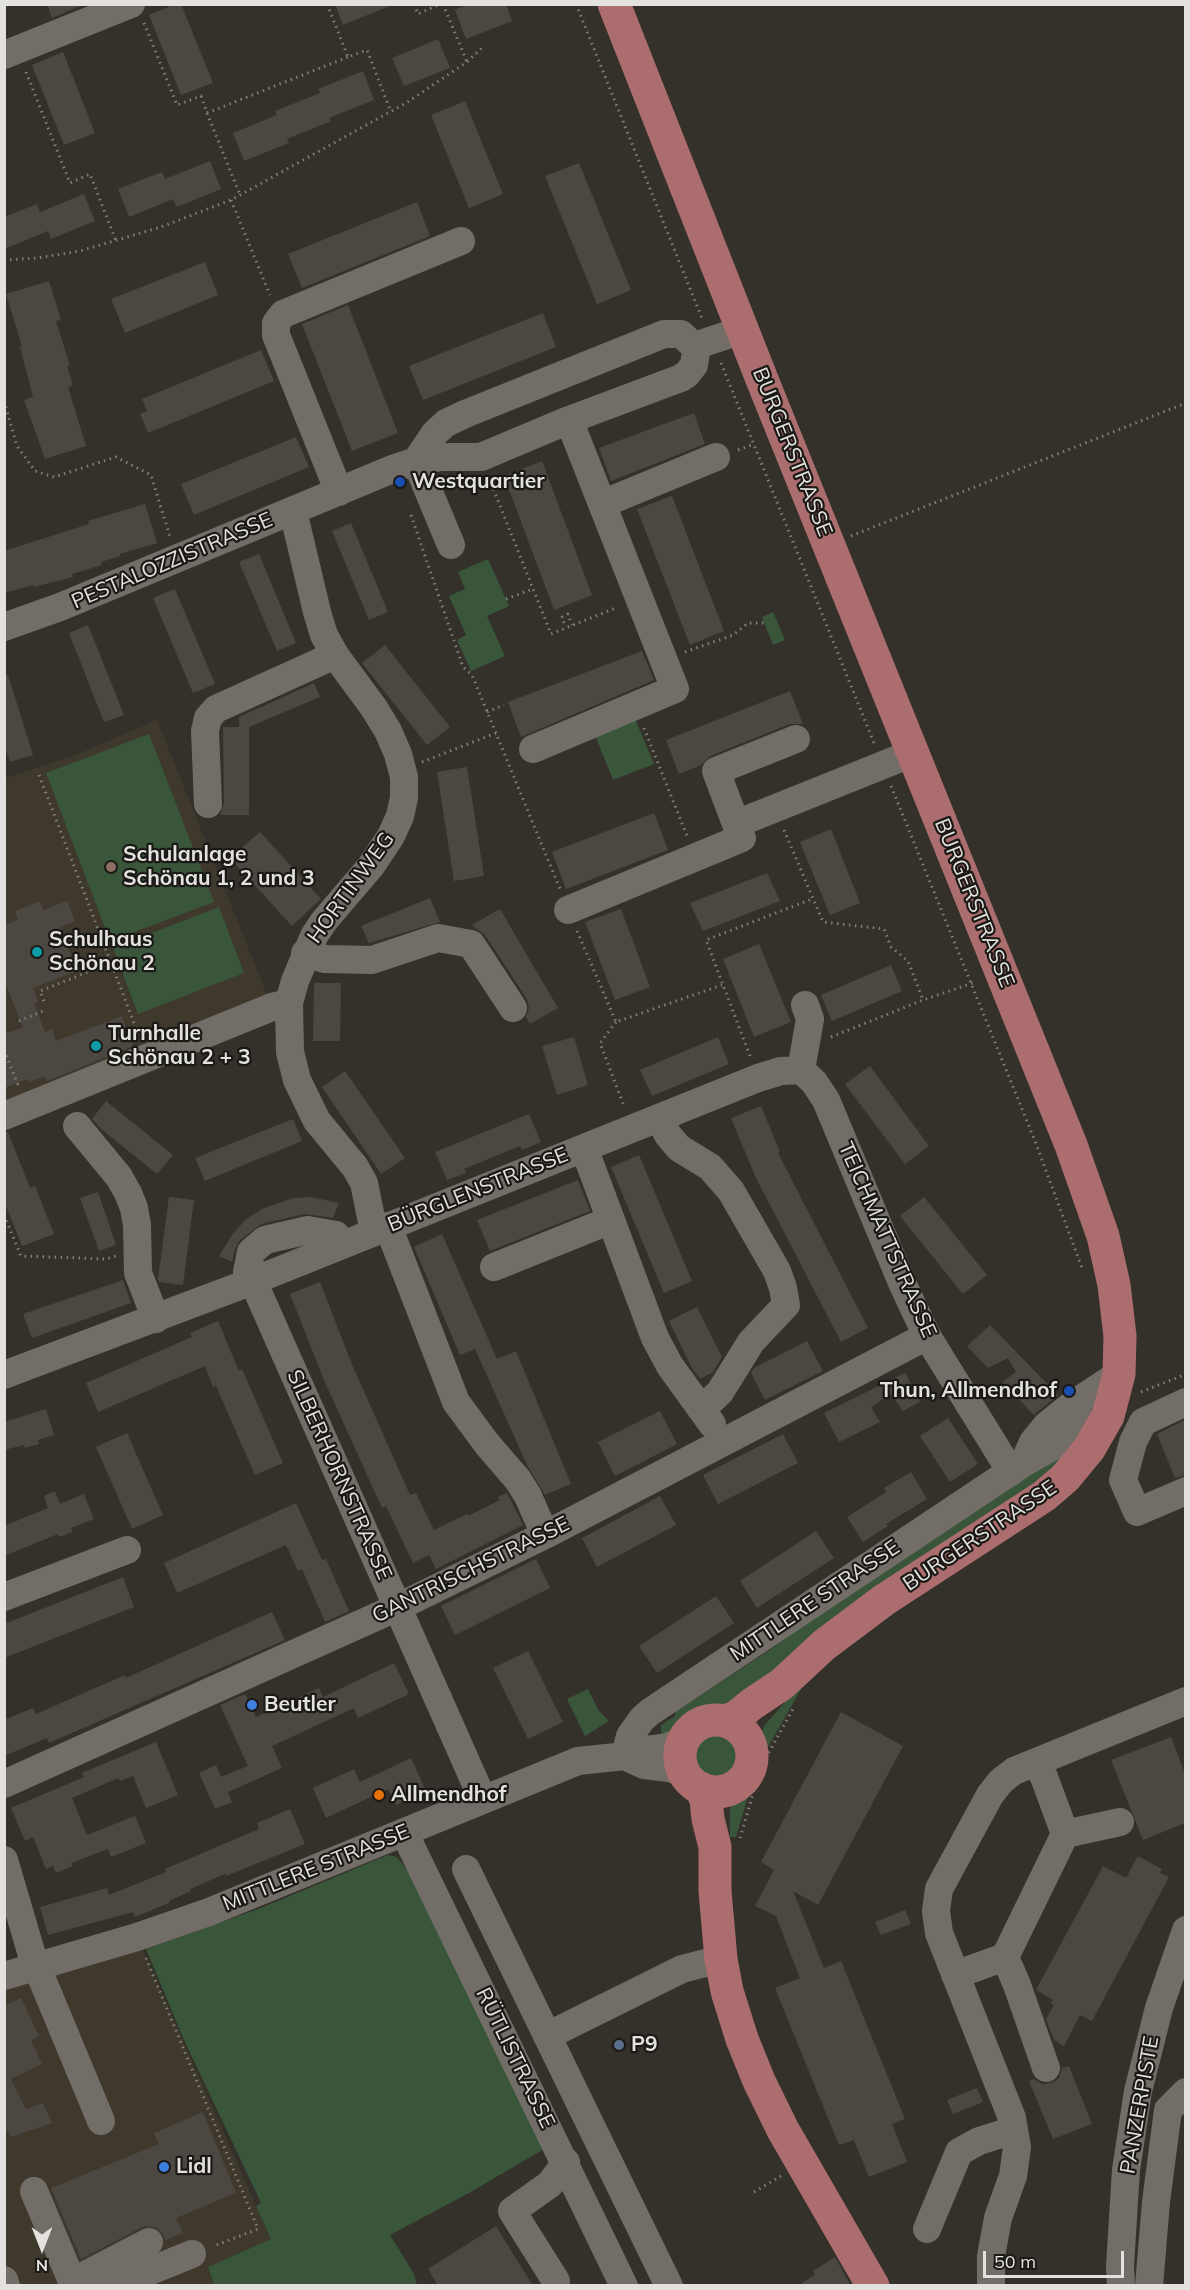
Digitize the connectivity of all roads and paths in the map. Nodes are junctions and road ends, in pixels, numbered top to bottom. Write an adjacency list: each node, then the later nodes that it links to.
1 (327, 4): 9 (path)
2 (414, 4): 3 (path)
3 (442, 4): 10 (path)
4 (576, 4): 20 (path)
5 (614, 4): 19 (main road, BURGERSTRASSE)
6 (136, 10): 8 (street); 12 (path)
7 (482, 48): 10 (path)
8 (11, 52): 15 (path)
9 (348, 57): 11 (path); 12 (path)
10 (467, 62): 11 (path)
11 (391, 112): 13 (path)
12 (207, 113): 13 (path)
13 (240, 195): 14 (path)
14 (231, 200): 15 (path); 18 (path)
15 (116, 241): 17 (path)
16 (461, 241): 18 (street)
17 (4, 260)
18 (279, 318): 28 (street)
19 (743, 330): 20 (street); 33 (main road, BURGERSTRASSE)
20 (703, 343): 23 (street); 24 (street, PESTALOZZISTRASSE); 51 (path)
21 (4, 401): 34 (path)
22 (1185, 403): 33 (path)
23 (465, 414): 25 (street); 27 (street)
24 (569, 420): 25 (street, PESTALOZZISTRASSE); 29 (street)
25 (481, 457): 27 (street, PESTALOZZISTRASSE); 35 (path)
26 (716, 457): 29 (street)
27 (416, 461): 28 (street, PESTALOZZISTRASSE); 32 (street)
28 (339, 492): 30 (street, PESTALOZZISTRASSE)
29 (602, 504): 37 (street)
30 (293, 511): 34 (street, PESTALOZZISTRASSE); 42 (street, HORTINWEG)
31 (410, 513): 46 (path)
32 (451, 545)
33 (830, 545): 50 (main road, BURGERSTRASSE)
34 (176, 559): 41 (street, PESTALOZZISTRASSE)
35 (533, 589): 36 (path); 40 (path)
36 (506, 599)
37 (640, 599): 40 (path); 43 (street)
38 (564, 623): 40 (path)
39 (764, 623): 43 (path)
40 (572, 625)
41 (4, 627)
42 (335, 655): 52 (street, HORTINWEG); 54 (street)
43 (664, 660): 45 (street)
44 (504, 705): 46 (path)
45 (636, 706): 49 (street); 57 (path)
46 (487, 712): 47 (path)
47 (496, 733): 52 (path); 59 (path)
48 (796, 740): 56 (street)
49 (533, 748)
50 (913, 753): 51 (street); 94 (main road, BURGERSTRASSE)
51 (882, 764): 55 (street); 62 (path)
52 (402, 770): 60 (street, HORTINWEG)
53 (39, 775): 61 (path)
54 (208, 804)
55 (775, 808): 56 (street); 58 (path)
56 (736, 824): 57 (street)
57 (695, 857): 59 (street)
58 (812, 899): 63 (path); 64 (path)
59 (568, 910): 71 (path)
60 (305, 953): 66 (street, HORTINWEG); 68 (street)
61 (111, 963): 65 (path); 73 (path)
62 (973, 983): 64 (path); 88 (path)
63 (722, 985): 71 (path); 75 (path)
64 (923, 1000): 74 (path)
65 (44, 1001)
66 (289, 1002): 73 (street); 84 (street, HORTINWEG)
67 (805, 1005): 74 (street)
68 (513, 1008)
69 (43, 1011): 70 (path)
70 (19, 1021)
71 (616, 1022): 80 (path)
72 (4, 1050): 76 (path)
73 (147, 1058): 77 (street)
74 (804, 1058): 75 (street, BÜRGLENSTRASSE); 91 (street, TEICHMATTSTRASSE)
75 (758, 1078): 78 (street, BÜRGLENSTRASSE)
76 (18, 1083)
77 (4, 1116)
78 (659, 1118): 80 (street, BÜRGLENSTRASSE); 96 (street)
79 (78, 1126): 86 (street)
80 (632, 1128): 81 (street, BÜRGLENSTRASSE)
81 (584, 1148): 83 (street); 84 (street, BÜRGLENSTRASSE)
82 (4, 1215): 86 (path)
83 (611, 1220): 87 (street); 96 (street)
84 (381, 1229): 89 (street, BÜRGLENSTRASSE); 101 (street, HORTINWEG)
85 (336, 1235): 89 (street, SILBERHORNSTRASSE)
86 (138, 1250): 90 (street)
87 (494, 1267)
88 (1083, 1272)
89 (253, 1281): 90 (street, BÜRGLENSTRASSE); 104 (street, SILBERHORNSTRASSE)
90 (156, 1319): 93 (street, BÜRGLENSTRASSE)
91 (927, 1336): 98 (street, GANTRISCHSTRASSE); 99 (street, TEICHMATTSTRASSE)
92 (1185, 1374): 94 (path)
93 (4, 1375)
94 (1127, 1384): 97 (main road, BURGERSTRASSE); 99 (street, MITTLERE STRASSE)
95 (1185, 1402): 100 (street)
96 (702, 1409): 98 (street)
97 (1108, 1416): 99 (street, MITTLERE STRASSE); 105 (main road, BURGERSTRASSE)
98 (723, 1442): 101 (street, GANTRISCHSTRASSE)
99 (1018, 1467): 110 (street, MITTLERE STRASSE)
100 (1185, 1491)
101 (545, 1535): 104 (street, GANTRISCHSTRASSE)
102 (127, 1550): 103 (street)
103 (4, 1597)
104 (398, 1607): 112 (street, GANTRISCHSTRASSE); 114 (street, SILBERHORNSTRASSE)
105 (790, 1692): 107 (main road, BURGERSTRASSE); 109 (main road, BURGERSTRASSE); 118 (path)
106 (1185, 1701): 111 (street)
107 (725, 1721): 108 (main road); 109 (main road)
108 (685, 1740): 110 (street, MITTLERE STRASSE); 113 (main road)
109 (750, 1744): 113 (main road)
110 (625, 1756): 113 (street, MITTLERE STRASSE); 114 (street, MITTLERE STRASSE)
111 (1036, 1762): 117 (street); 126 (street)
112 (4, 1784)
113 (706, 1784): 118 (main road)
114 (483, 1800): 116 (street, MITTLERE STRASSE)
115 (1120, 1822): 117 (street)
116 (404, 1832): 122 (street, MITTLERE STRASSE); 132 (street, RÜTLISTRASSE)
117 (1065, 1834): 123 (street)
118 (727, 1847): 124 (main road)
119 (4, 1860): 125 (street)
120 (466, 1869): 128 (street)
121 (1185, 1930): 151 (street, PANZERPISTE)
122 (137, 1937): 125 (street, MITTLERE STRASSE); 141 (path)
123 (1005, 1957): 126 (street); 129 (street)
124 (721, 1959): 128 (street); 149 (main road)
125 (36, 1967): 127 (street, MITTLERE STRASSE); 133 (street)
126 (955, 1975): 134 (street)
127 (4, 1976)
128 (547, 2036): 131 (street)
129 (1046, 2068)
130 (1185, 2092): 152 (street)
131 (577, 2097): 132 (street); 148 (street)
132 (542, 2114): 135 (street, RÜTLISTRASSE)
133 (101, 2121)
134 (1014, 2130): 139 (street); 150 (street)
135 (566, 2162): 143 (street); 147 (street, RÜTLISTRASSE)
136 (782, 2175): 138 (path)
137 (34, 2191): 144 (street)
138 (754, 2192)
139 (927, 2229)
140 (149, 2242): 144 (street)
141 (179, 2267): 146 (street)
142 (4, 2280): 145 (street)
143 (556, 2282)
144 (73, 2284)
145 (6, 2286)
146 (113, 2286)
147 (624, 2286)
148 (669, 2286)
149 (873, 2286)
150 (991, 2286)
151 (1121, 2286)
152 (1149, 2286)

